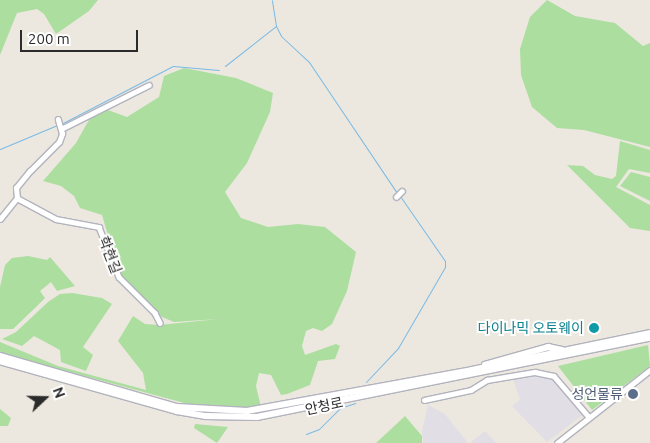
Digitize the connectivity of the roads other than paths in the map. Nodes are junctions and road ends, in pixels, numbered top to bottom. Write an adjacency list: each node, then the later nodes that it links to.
1 (149, 85): 3 (street)
2 (58, 120): 3 (street)
3 (61, 129): 6 (street)
4 (402, 191): 5 (street)
5 (396, 197)
6 (17, 198): 7 (street); 8 (street, 학현길)
7 (0, 219)
8 (160, 324)
9 (650, 333): 11 (street, 안청로)
10 (650, 338): 13 (street, 안청로)
11 (567, 351): 14 (street, 안청로); 14 (street)
12 (0, 356): 14 (street, 안청로)
13 (0, 361)
14 (472, 370)
15 (650, 370): 17 (street)
16 (424, 400): 17 (street)
17 (589, 417): 18 (street)
18 (557, 443)

